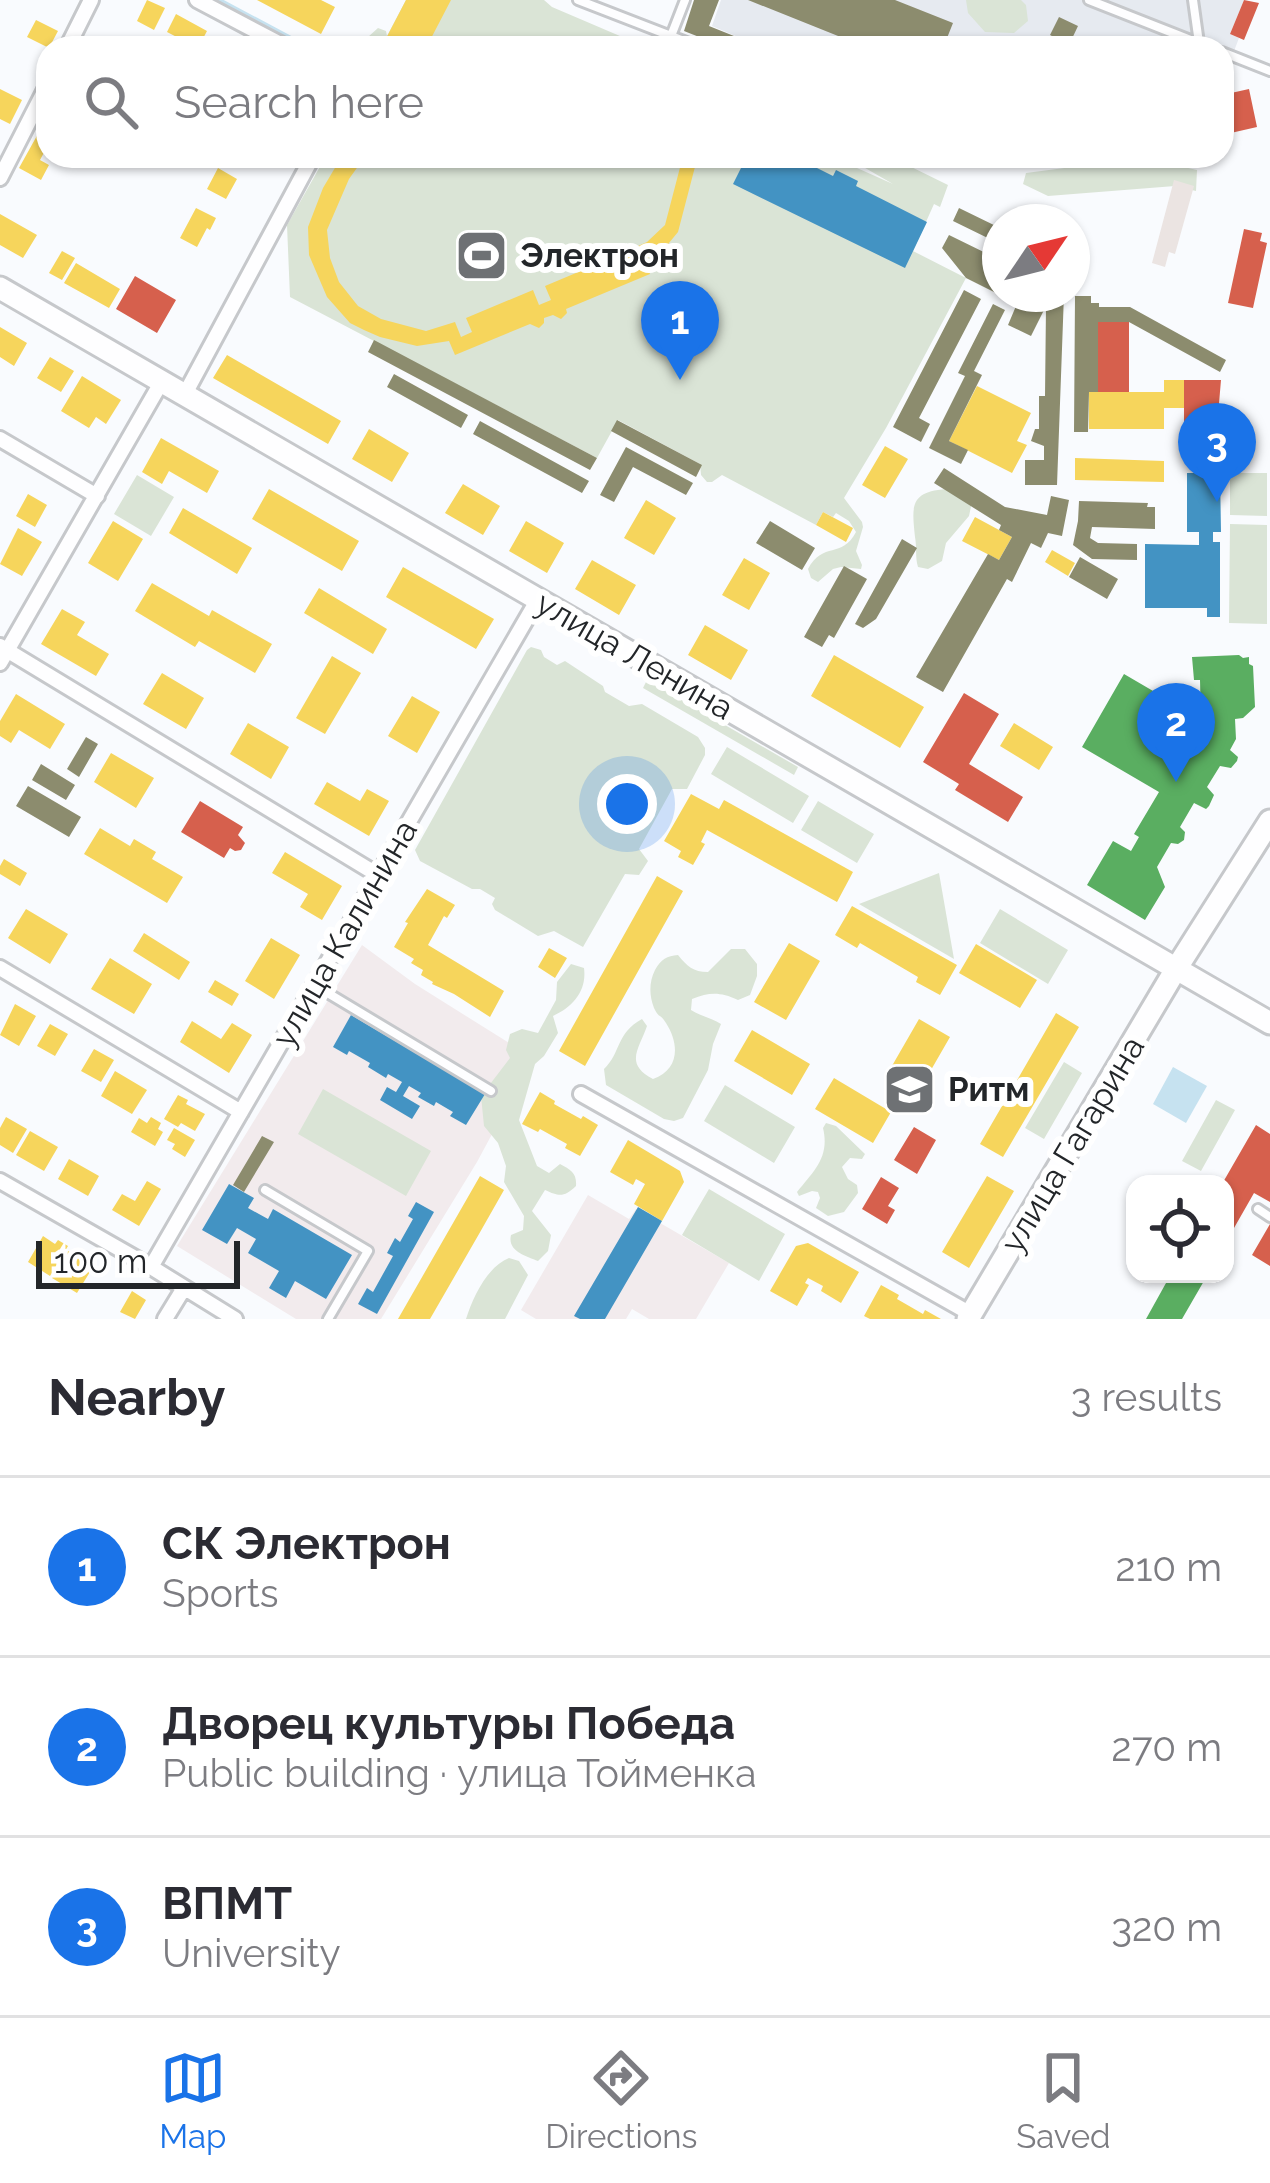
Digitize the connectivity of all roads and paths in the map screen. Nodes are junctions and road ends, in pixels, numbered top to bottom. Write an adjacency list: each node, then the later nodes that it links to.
1 (91, 0): 7 (street)
2 (197, 0): 8 (street)
3 (578, 0): 9 (lane)
4 (685, 0): 9 (lane)
5 (1089, 0): 10 (lane)
6 (1193, 0): 11 (lane)
7 (73, 36)
8 (265, 36)
9 (671, 36)
10 (1179, 36)
11 (1198, 36)
12 (1234, 57): 13 (lane)
13 (1270, 71)
14 (36, 108): 16 (street)
15 (306, 168): 19 (street)
16 (0, 178)
17 (0, 288): 18 (street, улица Ленина)
18 (162, 381): 19 (street, улица Ленина); 21 (street)
19 (184, 394): 22 (street, улица Ленина)
20 (0, 439): 21 (street)
21 (97, 496): 23 (street)
22 (538, 599): 25 (street, улица Калинина); 27 (street, улица Ленина)
23 (2, 653): 25 (street)
24 (1270, 821): 27 (street, улица Гагарина)
25 (378, 874): 28 (street, улица Калинина)
26 (0, 968): 32 (street)
27 (1176, 969): 29 (street, улица Ленина); 39 (street, улица Гагарина)
28 (314, 985): 30 (lane); 32 (street, улица Калинина)
29 (1270, 1023)
30 (491, 1091)
31 (581, 1094): 39 (street)
32 (241, 1112): 37 (street, улица Калинина)
33 (0, 1181): 37 (street)
34 (265, 1190): 42 (lane)
35 (1258, 1210): 36 (lane)
36 (1270, 1217)
37 (151, 1267): 38 (street)
38 (184, 1288): 40 (street); 41 (street)
39 (969, 1317)
40 (165, 1319)
41 (235, 1319)
42 (328, 1319)

